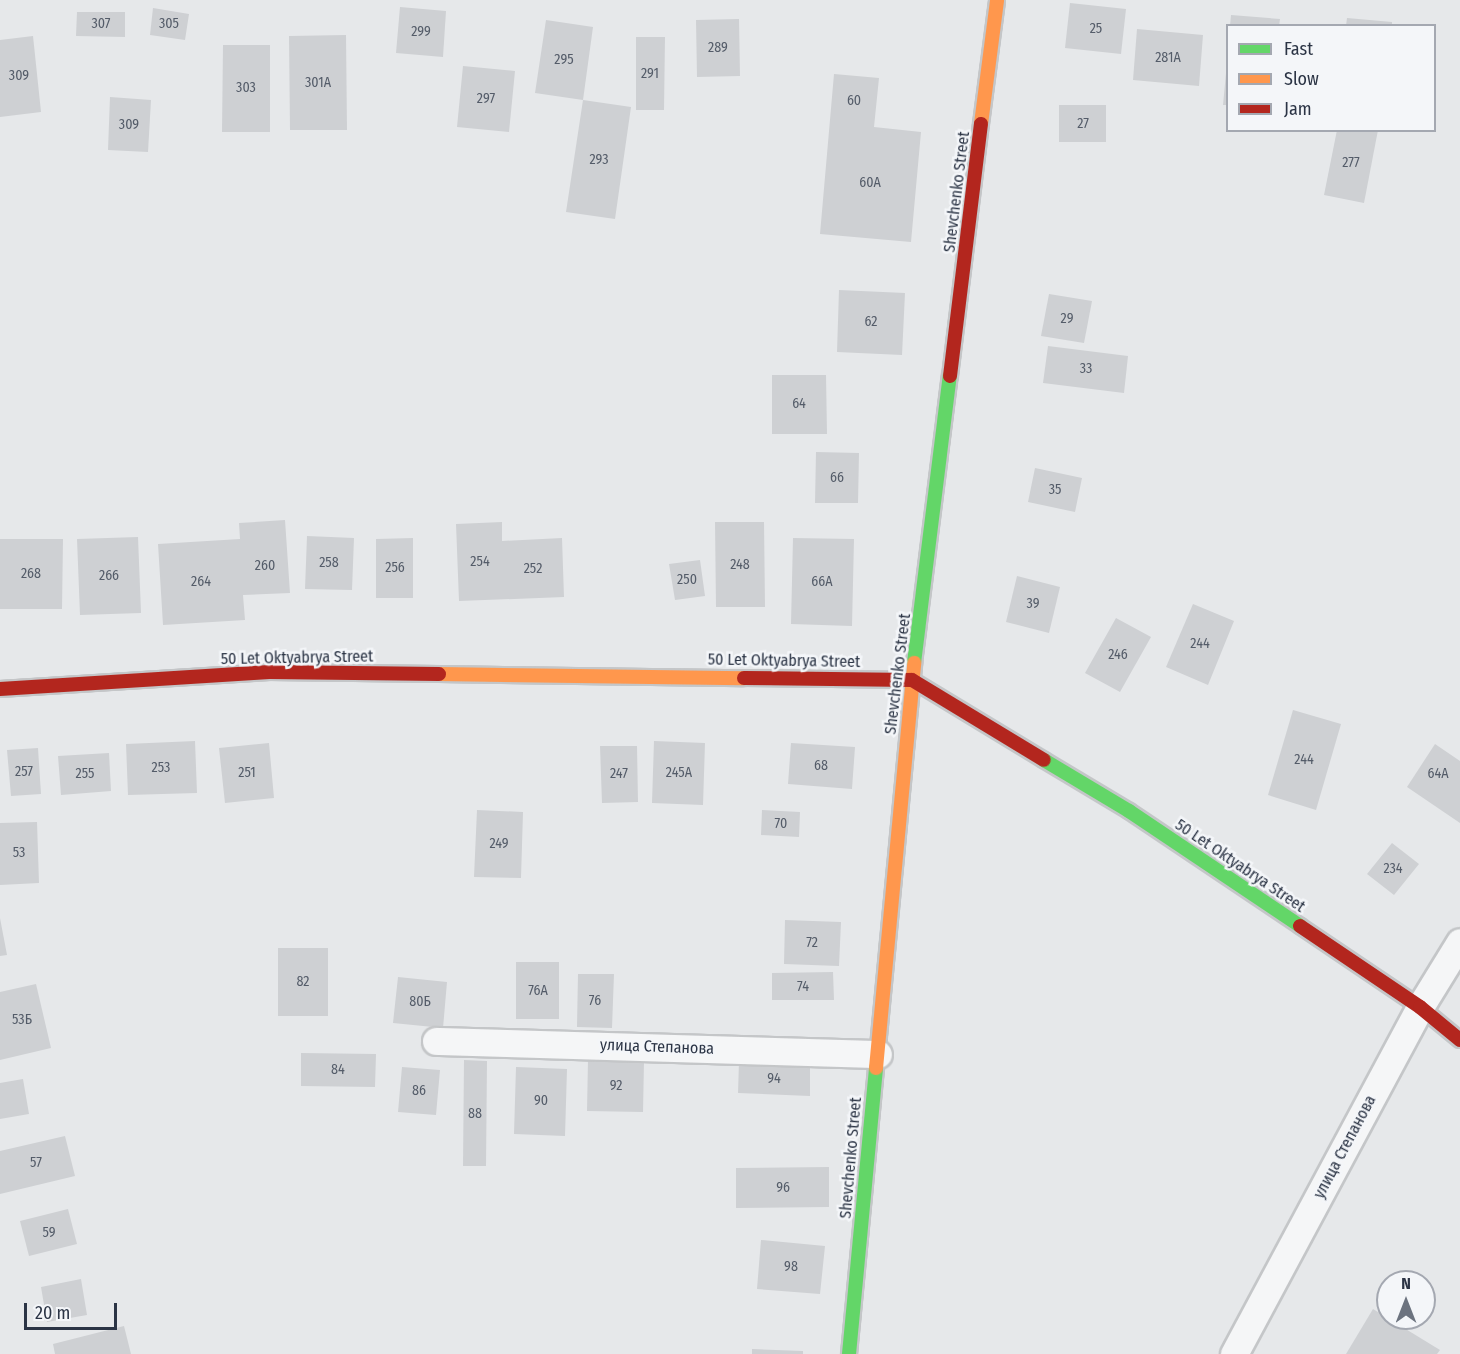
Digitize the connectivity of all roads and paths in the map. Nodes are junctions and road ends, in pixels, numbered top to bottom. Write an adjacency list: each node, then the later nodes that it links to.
1 (997, 0): 2 (street, Shevchenko Street)
2 (912, 680): 3 (street, 50 Let Oktyabrya Street); 5 (street, 50 Let Oktyabrya Street); 8 (street, Shevchenko Street)
3 (0, 689)
4 (1460, 942): 5 (street, улица Степанова)
5 (1420, 1007): 6 (street, 50 Let Oktyabrya Street); 10 (street, улица Степанова)
6 (1460, 1040)
7 (436, 1041): 8 (street, улица Степанова)
8 (878, 1054): 9 (street, Shevchenko Street)
9 (849, 1354)
10 (1234, 1354)

